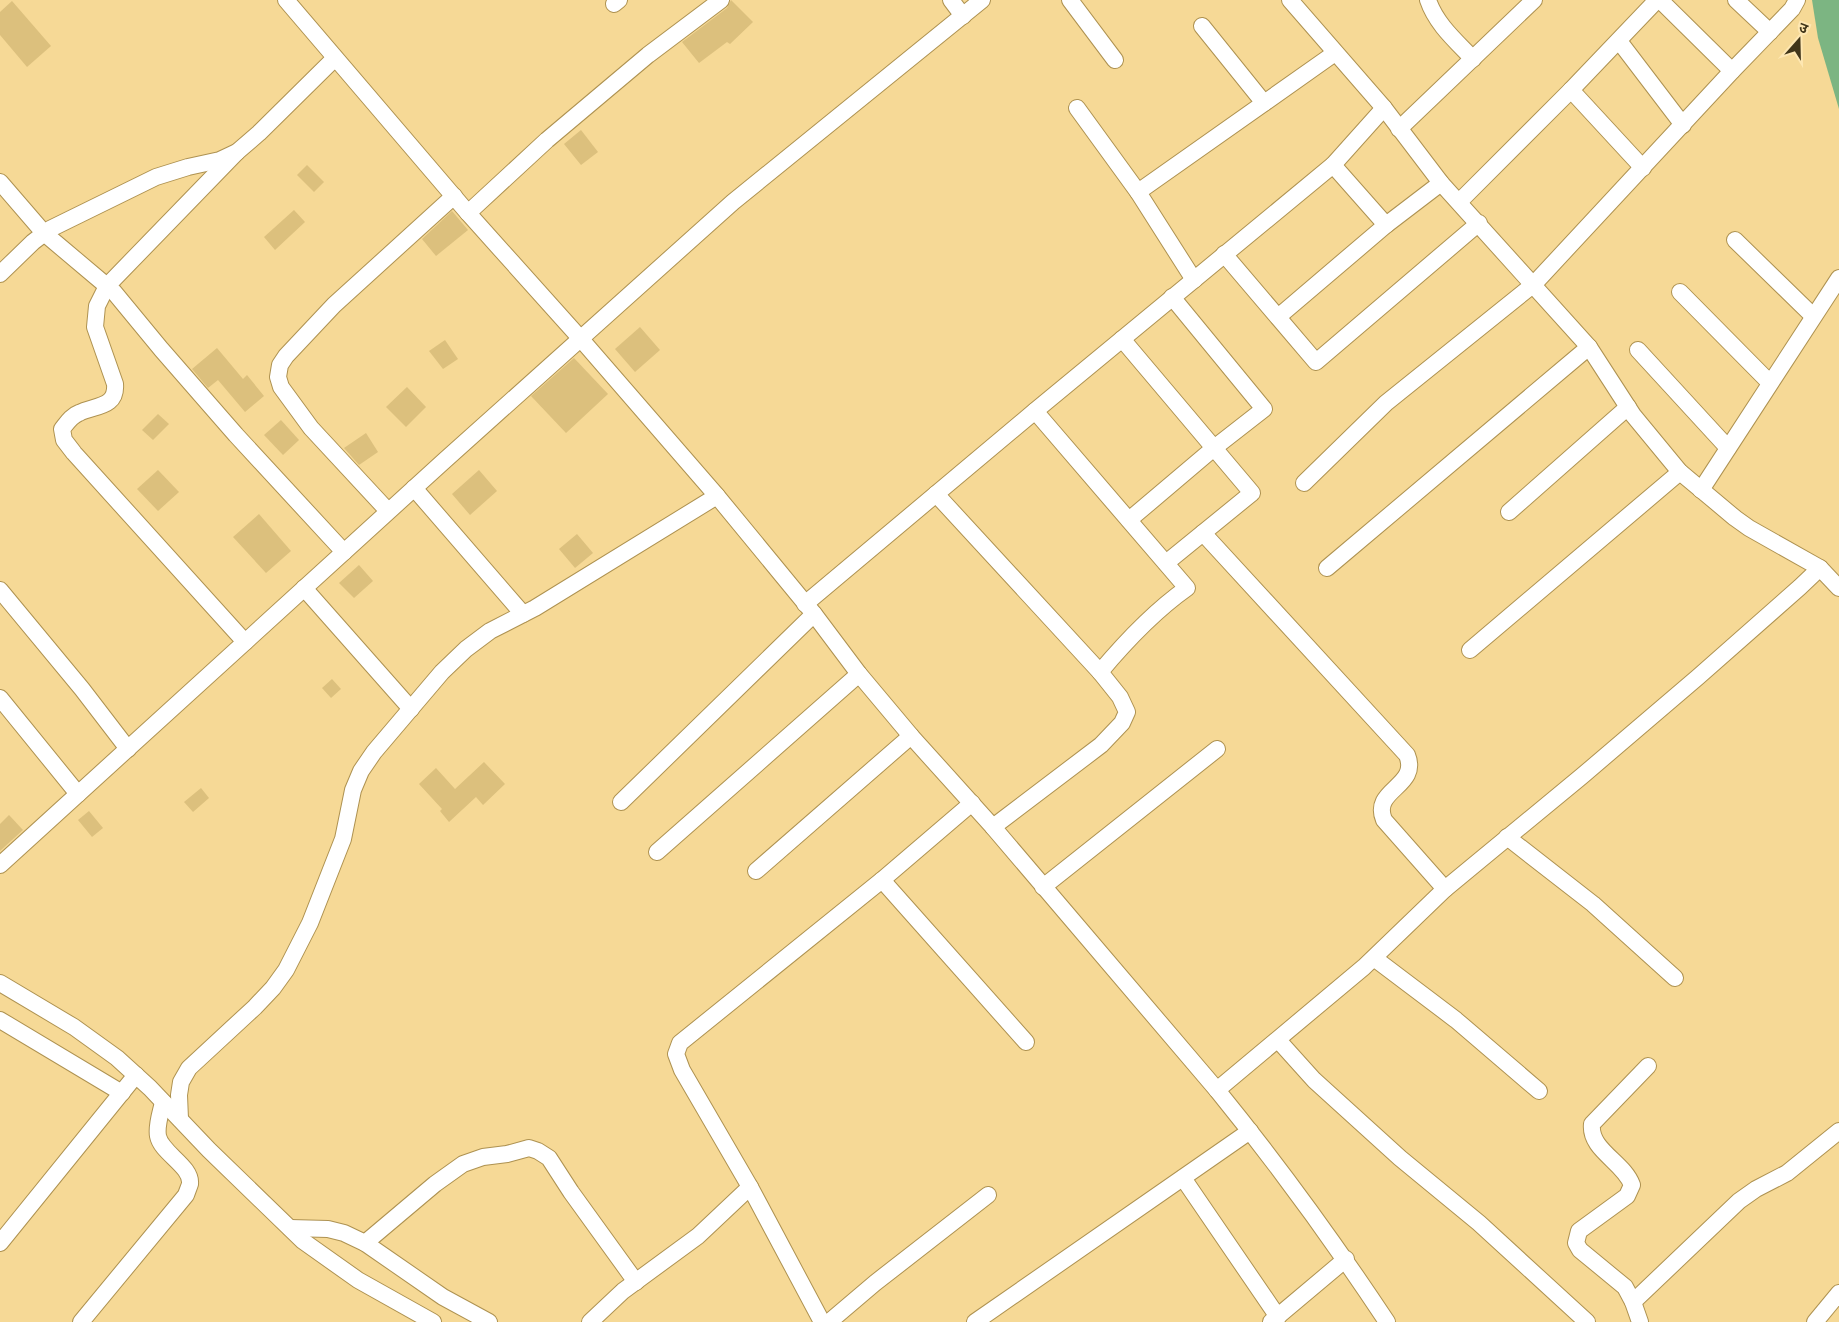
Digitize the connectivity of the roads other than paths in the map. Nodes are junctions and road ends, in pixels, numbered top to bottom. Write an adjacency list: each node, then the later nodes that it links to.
1 (286, 0): 17 (street)
2 (721, 0): 35 (street)
3 (951, 0): 12 (street)
4 (982, 0): 12 (street)
5 (1070, 0): 19 (street)
6 (1290, 0): 16 (street)
7 (1428, 0): 18 (street)
8 (1534, 0): 18 (street)
9 (1658, 0): 15 (street); 20 (street)
10 (1736, 0): 14 (street)
11 (1797, 0): 14 (street)
12 (963, 16): 50 (street)
13 (1202, 26): 22 (street)
14 (1770, 32): 20 (street)
15 (1619, 41): 21 (street); 25 (street)
16 (1335, 53): 22 (street); 24 (street)
17 (335, 58): 27 (street); 33 (street)
18 (1474, 59): 26 (street)
19 (1115, 60)
20 (1732, 71): 25 (street)
21 (1571, 90): 29 (street); 34 (street)
22 (1264, 103): 32 (street)
23 (1077, 108): 32 (street)
24 (1384, 108): 26 (street); 28 (street)
25 (1683, 125): 29 (street)
26 (1399, 129): 31 (street)
27 (237, 152): 38 (street); 45 (street)
28 (1333, 165): 37 (street); 40 (street)
29 (1643, 168): 44 (street)
30 (0, 182): 38 (street)
31 (1441, 183): 34 (street); 37 (street)
32 (1138, 192): 43 (street)
33 (454, 196): 35 (street); 65 (street)
34 (1459, 202): 36 (street)
35 (468, 213): 50 (street)
36 (1478, 223): 44 (street); 49 (street)
37 (1386, 225): 49 (street)
38 (44, 233): 41 (street); 45 (street)
39 (1735, 240): 48 (street)
40 (1224, 254): 43 (street); 49 (street)
41 (1, 272)
42 (1839, 278): 48 (street)
43 (1194, 280): 47 (street)
44 (1534, 284): 52 (street); 60 (street)
45 (107, 286): 69 (street); 78 (street)
46 (1680, 292): 54 (street)
47 (1172, 297): 51 (street); 57 (street)
48 (1813, 316): 54 (street)
49 (1278, 317)
50 (580, 338): 61 (street); 64 (street)
51 (1122, 339): 56 (street); 57 (street)
52 (1589, 347): 55 (street); 71 (street)
53 (1638, 350): 58 (street)
54 (1770, 383): 58 (street)
55 (1628, 407): 59 (street); 66 (street)
56 (1034, 411): 63 (street); 67 (street)
57 (1214, 448): 67 (street); 68 (street)
58 (1728, 448): 62 (street)
59 (1680, 472): 62 (street); 79 (street)
60 (1304, 482)
61 (414, 488): 65 (street); 77 (street)
62 (1701, 490): 72 (street)
63 (936, 494): 76 (street); 80 (street)
64 (717, 496): 76 (street); 77 (street)
65 (388, 512): 69 (street)
66 (1510, 512)
67 (1129, 520): 70 (street)
68 (1203, 534): 70 (street); 97 (street)
69 (344, 552): 73 (street)
70 (1166, 564): 80 (street)
71 (1327, 568)
72 (1820, 568): 74 (street); 91 (street)
73 (304, 588): 78 (street); 83 (street)
74 (1839, 588)
75 (0, 590): 85 (street)
76 (809, 609): 81 (street); 88 (street)
77 (523, 614): 83 (street)
78 (245, 642): 85 (street)
79 (1470, 650)
80 (1100, 672): 90 (street)
81 (859, 674): 84 (street); 92 (street)
82 (0, 698): 87 (street)
83 (411, 709): 110 (street)
84 (911, 736): 89 (street); 94 (street)
85 (128, 749): 87 (street)
86 (1217, 749): 96 (street)
87 (78, 794): 93 (street)
88 (621, 802)
89 (972, 803): 90 (street); 95 (street)
90 (993, 827): 96 (street)
91 (1508, 837): 97 (street); 99 (street)
92 (656, 852)
93 (0, 865)
94 (756, 872)
95 (882, 880): 103 (street); 114 (street)
96 (1043, 887): 106 (street)
97 (1444, 889): 98 (street)
98 (1374, 958): 102 (street); 107 (street)
99 (1675, 978)
100 (0, 983): 105 (street)
101 (0, 1020): 108 (street)
102 (1278, 1040): 106 (street); 132 (street)
103 (1026, 1042)
104 (1648, 1066): 122 (street)
105 (136, 1075): 108 (street); 109 (street)
106 (1217, 1090): 111 (street)
107 (1539, 1091)
108 (122, 1093): 118 (street)
109 (163, 1102): 110 (street); 124 (street)
110 (180, 1119): 116 (street)
111 (1250, 1131): 113 (street); 119 (street)
112 (1839, 1132): 122 (street)
113 (1182, 1178): 123 (street); 130 (street)
114 (750, 1187): 120 (street); 128 (street)
115 (988, 1195): 129 (street)
116 (290, 1228): 117 (street); 125 (street)
117 (365, 1242): 120 (street); 126 (street)
118 (0, 1244)
119 (1346, 1259): 123 (street); 131 (street)
120 (636, 1282): 127 (street)
121 (1839, 1293): 134 (street)
122 (1633, 1302): 133 (street)
123 (1275, 1319)
124 (81, 1322)
125 (433, 1322)
126 (490, 1322)
127 (590, 1322)
128 (822, 1322)
129 (829, 1322)
130 (975, 1322)
131 (1387, 1322)
132 (1587, 1322)
133 (1640, 1322)
134 (1815, 1322)

